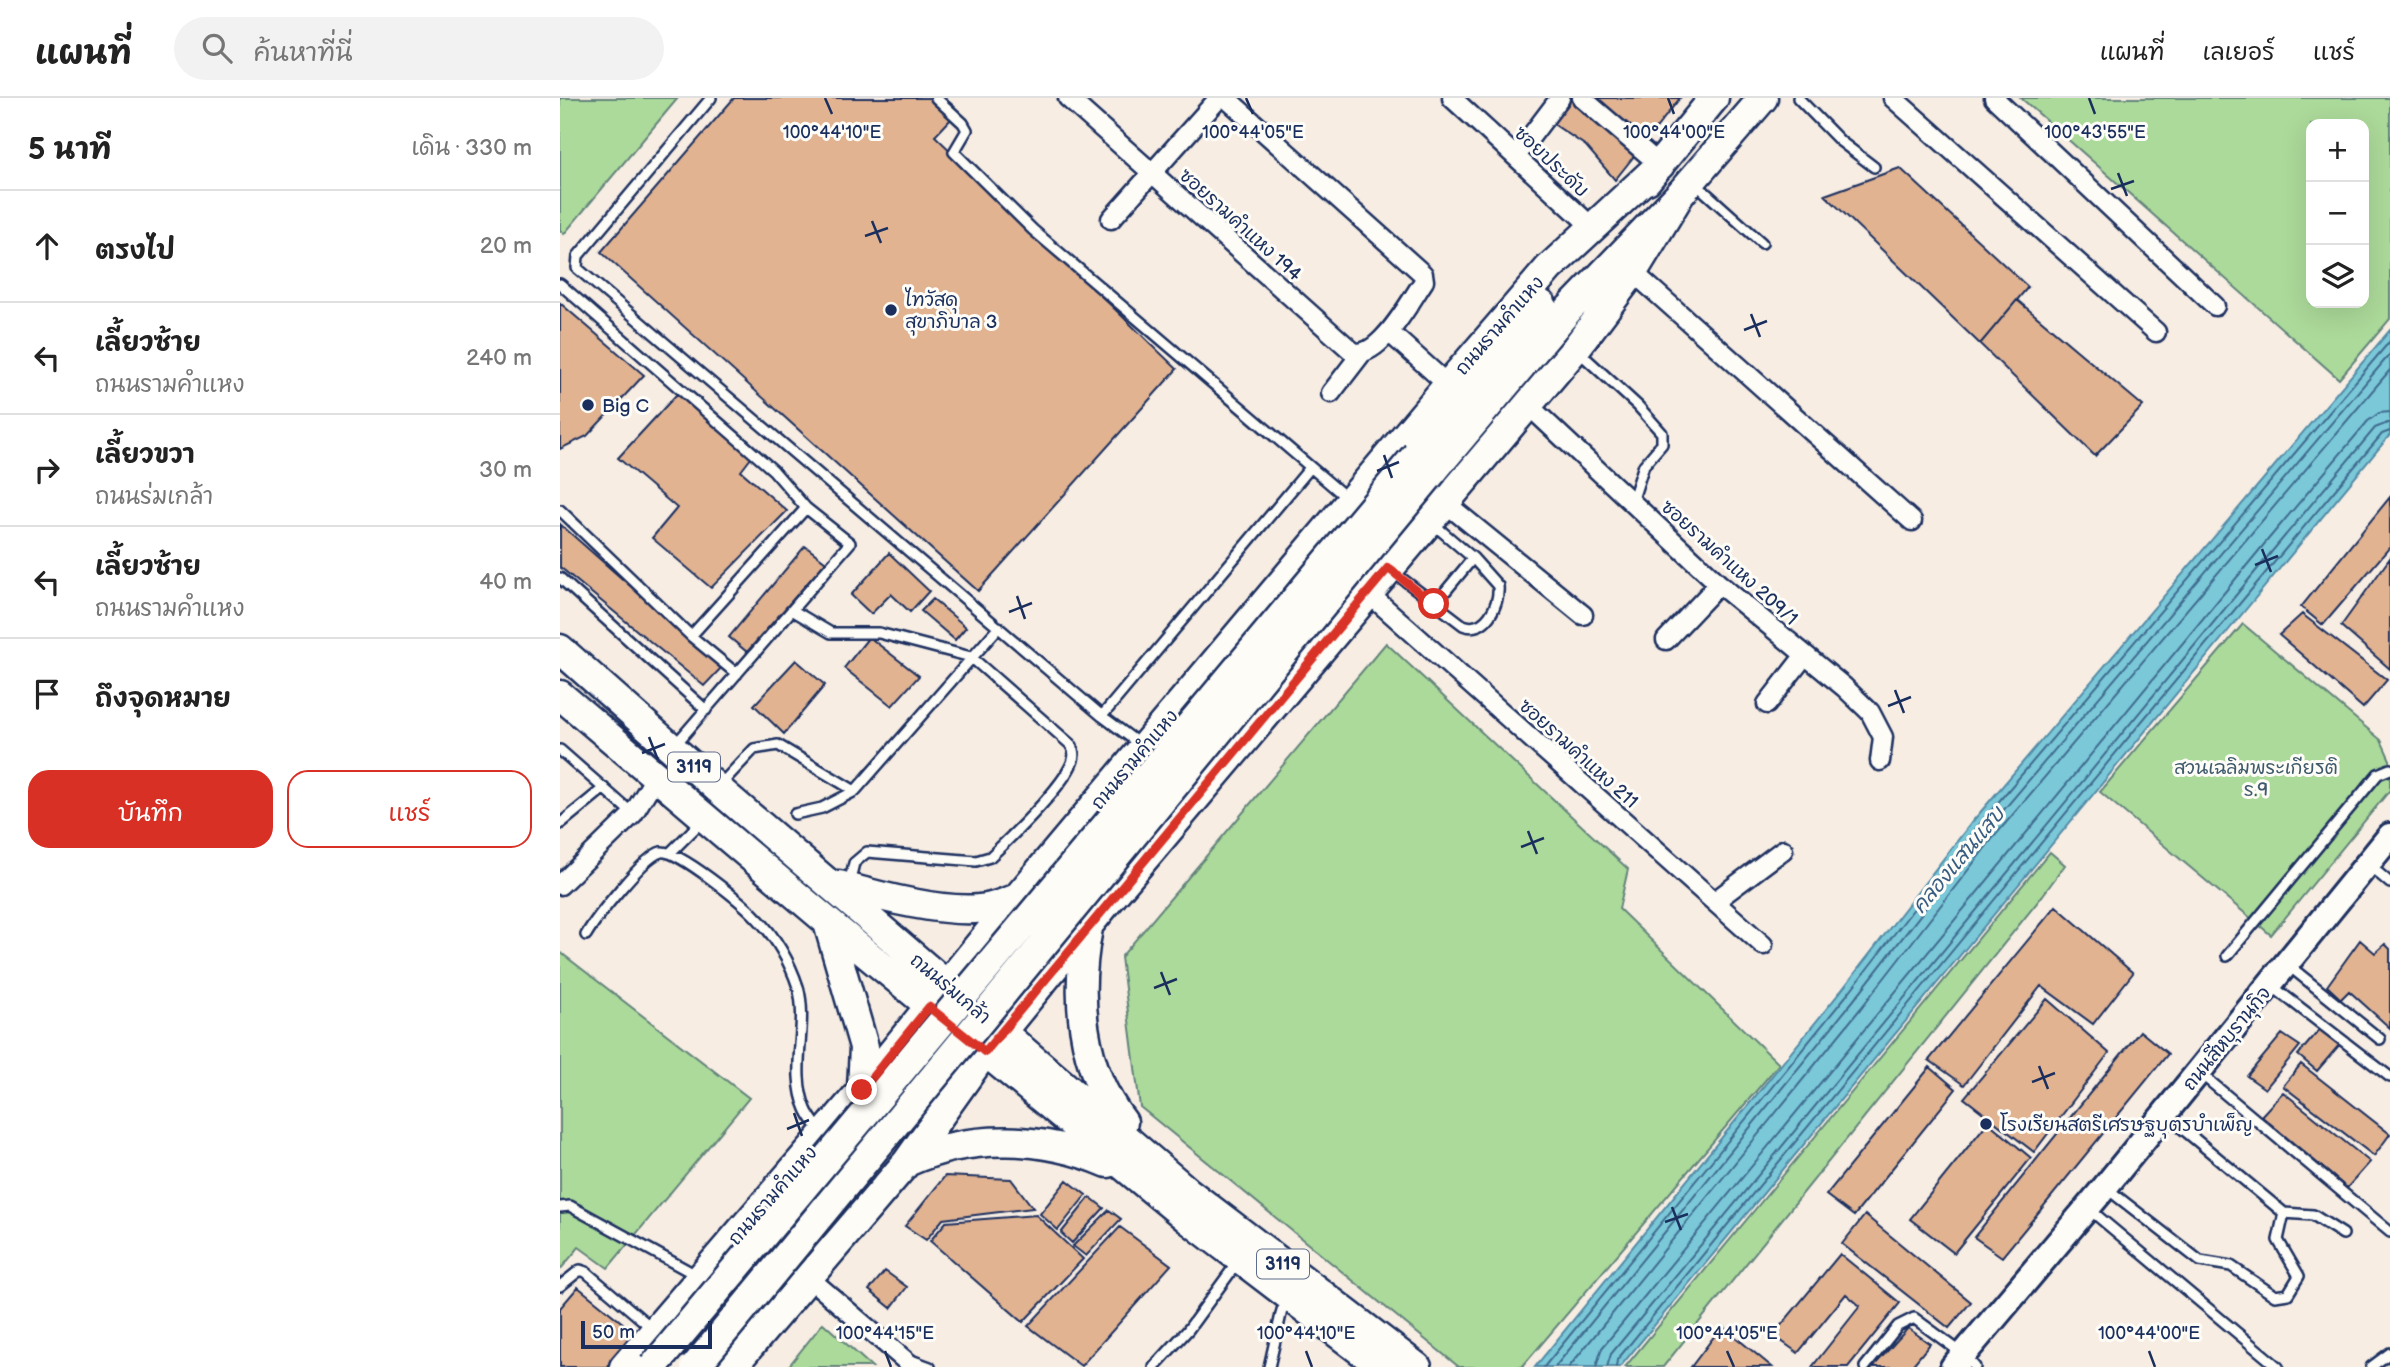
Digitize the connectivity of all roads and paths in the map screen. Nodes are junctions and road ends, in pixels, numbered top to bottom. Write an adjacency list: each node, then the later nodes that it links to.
1 (711, 98): 48 (lane)
2 (936, 98): 33 (lane)
3 (1068, 98): 17 (street, ซอยรามคำแหง 194)
4 (1219, 98): 17 (street)
5 (1226, 98): 25 (street)
6 (1452, 98): 14 (street, ซอยประดับ)
7 (1560, 98): 14 (street)
8 (1581, 98): 15 (street)
9 (1714, 98): 15 (main road, ถนนรามคำแหง)
10 (1798, 98): 16 (lane)
11 (1894, 98): 26 (street)
12 (1994, 98): 24 (street)
13 (1764, 102): 18 (main road, ถนนรามคำแหง)
14 (1516, 156): 20 (street, ซอยประดับ)
15 (1660, 165): 20 (main road, ถนนรามคำแหง); 32 (main road, ถนนรามคำแหง)
16 (1874, 167)
17 (1153, 173): 19 (street); 28 (street, ซอยรามคำแหง 194)
18 (1686, 187): 21 (lane); 22 (main road, ถนนรามคำแหง); 32 (main road, ถนนรามคำแหง)
19 (1111, 219)
20 (1592, 227): 29 (main road, ถนนรามคำแหง)
21 (1762, 243)
22 (1633, 272): 27 (main road, ถนนรามคำแหง); 39 (street)
23 (560, 284): 36 (lane)
24 (2215, 306)
25 (1389, 332): 28 (street); 29 (street)
26 (2156, 332)
27 (1576, 348): 31 (main road, ถนนรามคำแหง); 35 (lane)
28 (1361, 354): 30 (street)
29 (1448, 385): 34 (main road, ถนนรามคำแหง)
30 (1331, 393)
31 (1527, 404): 35 (street, ซอยรามคำแหง 209/1); 38 (main road, ถนนรามคำแหง)
32 (1425, 462): 118 (main road, ถนนรามคำแหง, bridge); 119 (main road, ถนนรามคำแหง, bridge)
33 (1310, 468): 34 (lane); 58 (lane)
34 (1351, 501): 59 (main road, ถนนรามคำแหง)
35 (1632, 502): 43 (street, ซอยรามคำแหง 209/1)
36 (806, 508): 46 (lane); 49 (lane)
37 (560, 510): 49 (lane)
38 (1436, 510): 40 (lane); 41 (main road, ถนนรามคำแหง); 47 (street)
39 (1912, 521)
40 (1473, 558): 45 (lane); 45 (lane)
41 (1388, 568): 44 (main road, ถนนรามคำแหง); 45 (lane)
42 (560, 578): 57 (lane)
43 (1719, 584): 50 (street); 52 (street, ซอยรามคำแหง 209/1)
44 (1367, 592): 81 (street, ซอยรามคำแหง 211); 82 (main road, ถนนรามคำแหง)
45 (1434, 604)
46 (792, 610): 53 (lane); 54 (lane)
47 (1583, 615)
48 (999, 627): 53 (lane); 58 (lane)
49 (691, 636): 54 (lane)
50 (1666, 640)
51 (560, 649): 60 (main road, ถนนร่มเกล้า / 3119)
52 (1805, 655): 56 (street); 62 (street, ซอยรามคำแหง 209/1)
53 (971, 657): 67 (lane); 79 (lane)
54 (737, 674): 57 (lane)
55 (560, 695): 64 (main road, ถนนร่มเกล้า / 3119)
56 (1767, 705)
57 (706, 710): 60 (lane)
58 (1102, 716): 59 (lane)
59 (1143, 747): 75 (main road, ถนนรามคำแหง)
60 (673, 748): 66 (main road, ถนนร่มเกล้า / 3119)
61 (560, 750): 65 (lane)
62 (1880, 761)
63 (2390, 769): 86 (lane)
64 (655, 778): 68 (street); 70 (main road, ถนนร่มเกล้า / 3119)
65 (604, 788): 68 (lane); 71 (lane)
66 (717, 788): 67 (lane); 79 (main road, ถนนร่มเกล้า / 3119)
67 (855, 790): 69 (lane)
68 (633, 814): 78 (street)
69 (795, 814)
70 (704, 819): 74 (lane); 83 (main road, ถนนร่มเกล้า / 3119)
71 (560, 824)
72 (2390, 836): 76 (main road, ถนนสีหบุรานุกิจ)
73 (1783, 850): 81 (street)
74 (671, 852): 84 (lane); 97 (lane)
75 (1054, 855): 80 (main road, ถนนรามคำแหง); 82 (main road)
76 (2367, 864): 77 (lane); 87 (main road, ถนนสีหบุรานุกิจ)
77 (2390, 883)
78 (560, 885)
79 (838, 885): 80 (main road); 89 (main road, ถนนร่มเกล้า / 3119)
80 (1017, 898): 89 (main road, ถนนรามคำแหง)
81 (1715, 901): 85 (street, ซอยรามคำแหง 211)
82 (1097, 916): 92 (main road, ถนนรามคำแหง); 99 (main road)
83 (828, 922): 90 (main road, ถนนร่มเกล้า / 3119); 95 (main road)
84 (586, 935)
85 (1763, 945)
86 (2227, 956)
87 (2287, 964): 88 (main road, ถนนสีหบุรานุกิจ); 91 (lane)
88 (2270, 984): 93 (main road, ถนนสีหบุรานุกิจ); 94 (lane)
89 (946, 985): 90 (main road, ถนนรามคำแหง); 92 (main road, ถนนร่มเกล้า / 3119)
90 (929, 1007): 92 (main road, ถนนร่มเกล้า / 3119); 95 (main road, ถนนรามคำแหง)
91 (2380, 1040)
92 (994, 1042): 98 (main road, ถนนรามคำแหง); 99 (main road, ถนนร่มเกล้า / 3119)
93 (2199, 1072): 96 (main road, ถนนสีหบุรานุกิจ); 106 (lane)
94 (2390, 1077)
95 (862, 1090): 97 (main road, ถนนรามคำแหง)
96 (2165, 1114): 100 (main road, ถนนสีหบุรานุกิจ); 104 (lane)
97 (828, 1130): 101 (main road); 110 (main road, ถนนรามคำแหง)
98 (907, 1162): 99 (main road); 101 (main road, ถนนรามคำแหง)
99 (1142, 1166): 105 (main road, ถนนร่มเกล้า / 3119)
100 (2105, 1186): 103 (main road, ถนนสีหบุรานุกิจ); 104 (lane)
101 (884, 1189): 109 (main road, ถนนรามคำแหง)
102 (560, 1207): 110 (lane)
103 (2087, 1208): 116 (main road, ถนนสีหบุรานุกิจ); 129 (lane)
104 (2284, 1213): 107 (lane)
105 (1199, 1214): 108 (main road); 125 (main road, ถนนร่มเกล้า / 3119); 126 (main road, ถนนร่มเกล้า / 3119); 127 (main road)
106 (2390, 1232)
107 (2343, 1234)
108 (1234, 1267): 112 (main road); 122 (lane)
109 (808, 1277): 115 (street); 120 (main road, ถนนรามคำแหง)
110 (701, 1278): 113 (main road, ถนนรามคำแหง)
111 (560, 1286): 113 (lane)
112 (1282, 1311): 123 (lane); 124 (main road)
113 (655, 1330): 117 (main road, ถนนรามคำแหง)
114 (2390, 1353): 130 (lane)
115 (906, 1361): 121 (lane)
116 (1964, 1363): 128 (lane)
117 (624, 1367)
118 (653, 1367)
119 (695, 1367)
120 (732, 1367)
121 (930, 1367)
122 (1154, 1367)
123 (1269, 1367)
124 (1358, 1367)
125 (1382, 1367)
126 (1417, 1367)
127 (1436, 1367)
128 (1865, 1367)
129 (2278, 1367)
130 (2371, 1367)

